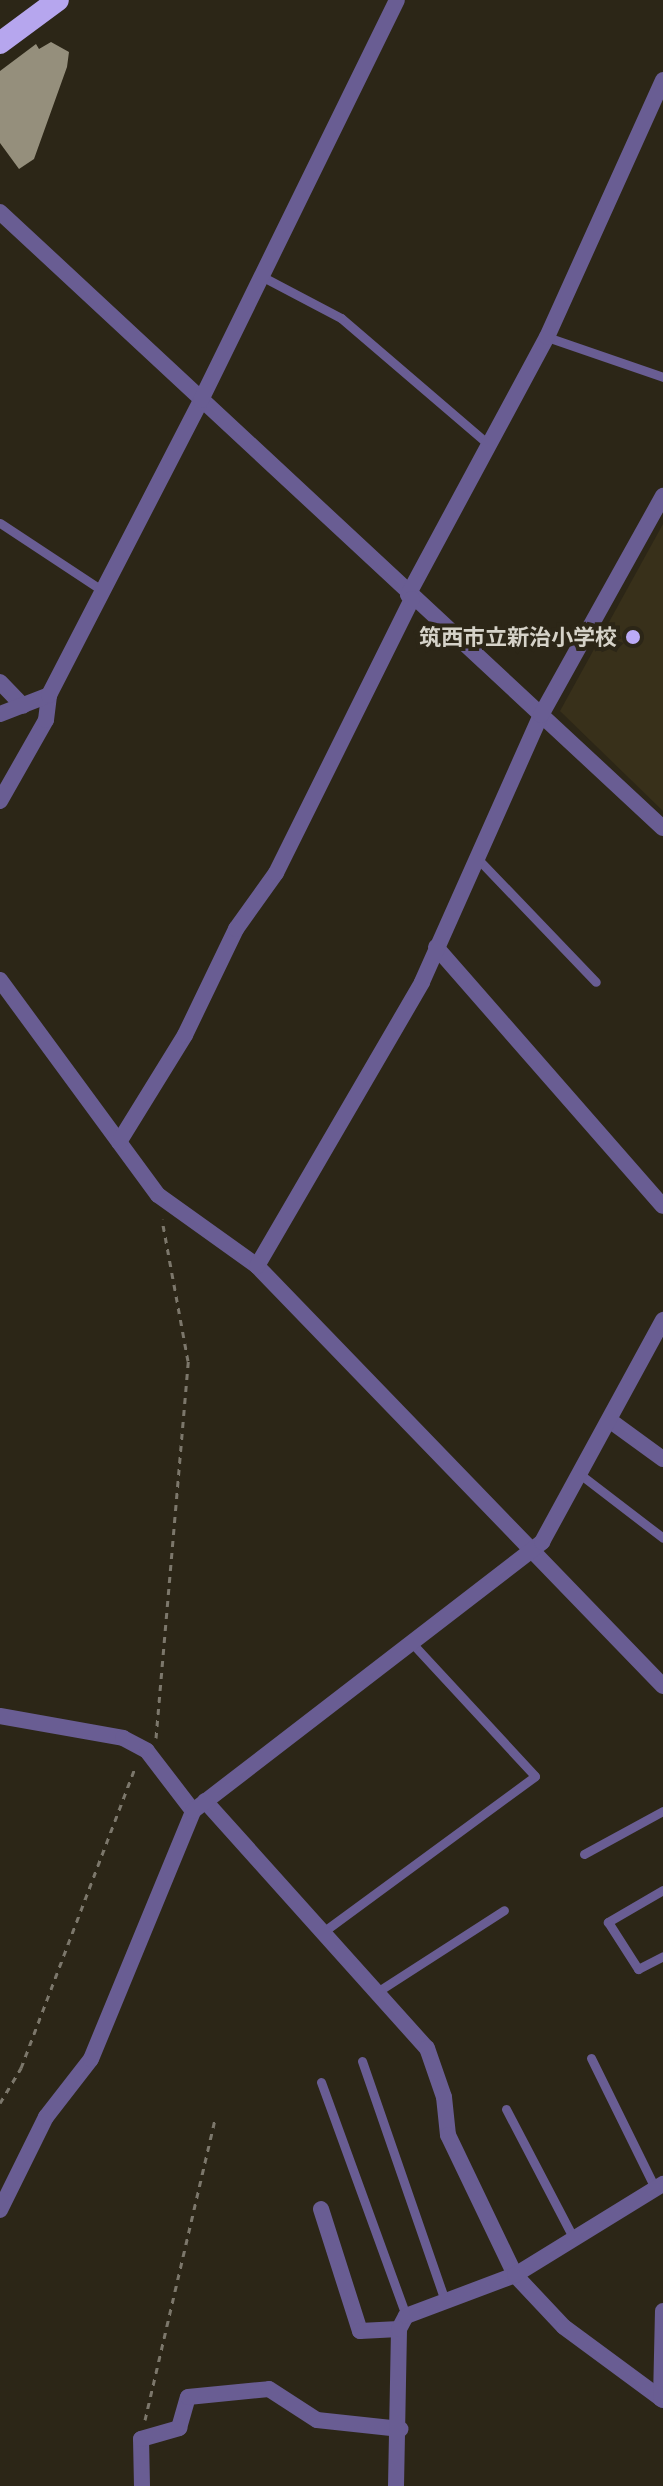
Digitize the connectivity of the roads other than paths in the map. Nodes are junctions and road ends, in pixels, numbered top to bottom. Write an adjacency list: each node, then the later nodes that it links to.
1 (58, 0): 3 (highway)
2 (397, 0): 6 (street)
3 (0, 43)
4 (663, 80): 7 (street)
5 (0, 212): 9 (street)
6 (263, 277): 9 (street); 10 (lane)
7 (547, 337): 8 (lane); 10 (street)
8 (663, 377)
9 (201, 400): 13 (street); 14 (street)
10 (489, 445): 14 (street)
11 (663, 496): 19 (street)
12 (0, 523): 13 (lane)
13 (103, 591): 16 (street)
14 (410, 597): 19 (street); 26 (street)
15 (0, 682): 17 (street)
16 (49, 695): 17 (street); 20 (street)
17 (23, 706): 18 (street)
18 (0, 714)
19 (541, 715): 21 (street); 22 (street)
20 (0, 801)
21 (663, 828)
22 (476, 857): 23 (street); 25 (lane)
23 (436, 947): 27 (street); 28 (street)
24 (0, 980): 26 (street)
25 (596, 982)
26 (119, 1142): 28 (street)
27 (663, 1206)
28 (257, 1266): 34 (street)
29 (663, 1320): 30 (street)
30 (612, 1422): 31 (street); 32 (street)
31 (663, 1459)
32 (581, 1475): 33 (lane); 34 (street)
33 (663, 1538)
34 (528, 1549): 35 (street); 36 (street)
35 (410, 1641): 38 (street); 43 (lane)
36 (663, 1686)
37 (0, 1716): 38 (street)
38 (199, 1806): 43 (street); 52 (street)
39 (663, 1811): 40 (lane)
40 (584, 1854)
41 (663, 1890): 44 (lane)
42 (504, 1910): 45 (lane)
43 (323, 1932): 45 (street)
44 (663, 1956)
45 (377, 1992): 54 (street)
46 (591, 2058): 50 (lane)
47 (362, 2061): 55 (lane)
48 (321, 2082): 57 (lane)
49 (506, 2109): 53 (lane)
50 (659, 2186): 53 (street)
51 (321, 2209): 57 (street)
52 (0, 2210)
53 (573, 2237): 54 (street)
54 (515, 2275): 55 (street); 58 (street)
55 (446, 2303): 57 (street)
56 (663, 2311): 58 (street)
57 (402, 2322): 59 (street)
58 (662, 2400)
59 (401, 2429): 60 (street); 61 (street)
60 (142, 2486)
61 (396, 2486)

